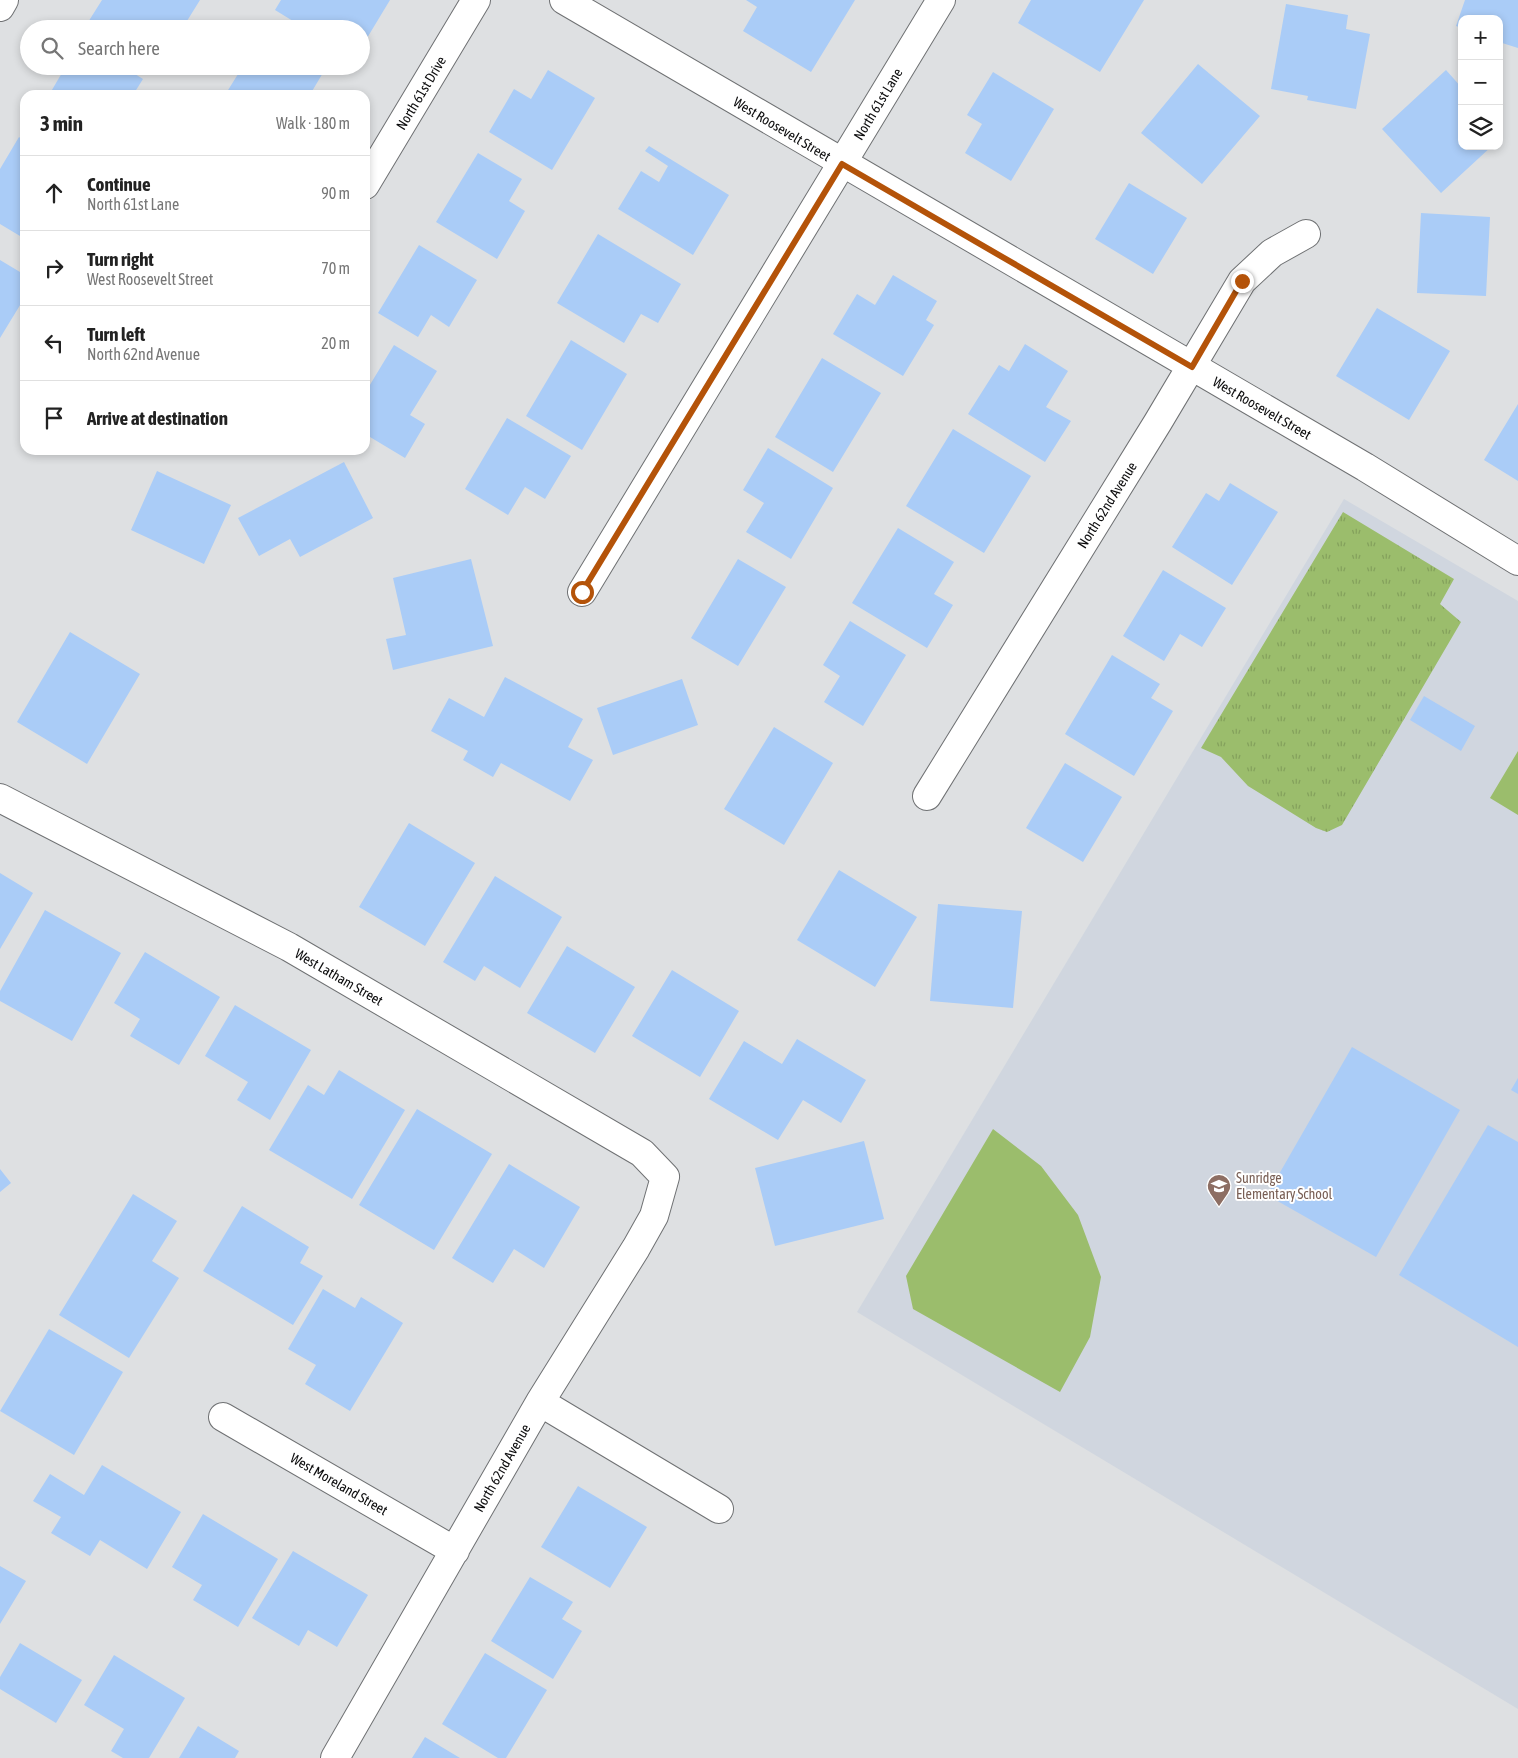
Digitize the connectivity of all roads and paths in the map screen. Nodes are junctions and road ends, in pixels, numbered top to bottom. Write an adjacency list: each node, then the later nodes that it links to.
1 (4, 0): 5 (street)
2 (476, 0): 7 (street, North 61st Drive)
3 (564, 0): 6 (street, West Roosevelt Street)
4 (941, 0): 6 (street, North 61st Lane)
5 (0, 7)
6 (842, 164): 9 (street, West Roosevelt Street); 11 (street, North 61st Lane)
7 (370, 177)
8 (1306, 234): 9 (street, North 62nd Avenue)
9 (1192, 367): 10 (street, West Roosevelt Street); 12 (street, North 62nd Avenue)
10 (1518, 561)
11 (582, 592)
12 (927, 796)
13 (0, 798): 14 (street, West Latham Street)
14 (665, 1177): 15 (street, North 62nd Avenue)
15 (540, 1402): 17 (street); 18 (street, North 62nd Avenue)
16 (222, 1417): 18 (street, West Moreland Street)
17 (719, 1509)
18 (455, 1551): 19 (street, North 62nd Avenue)
19 (335, 1758)

